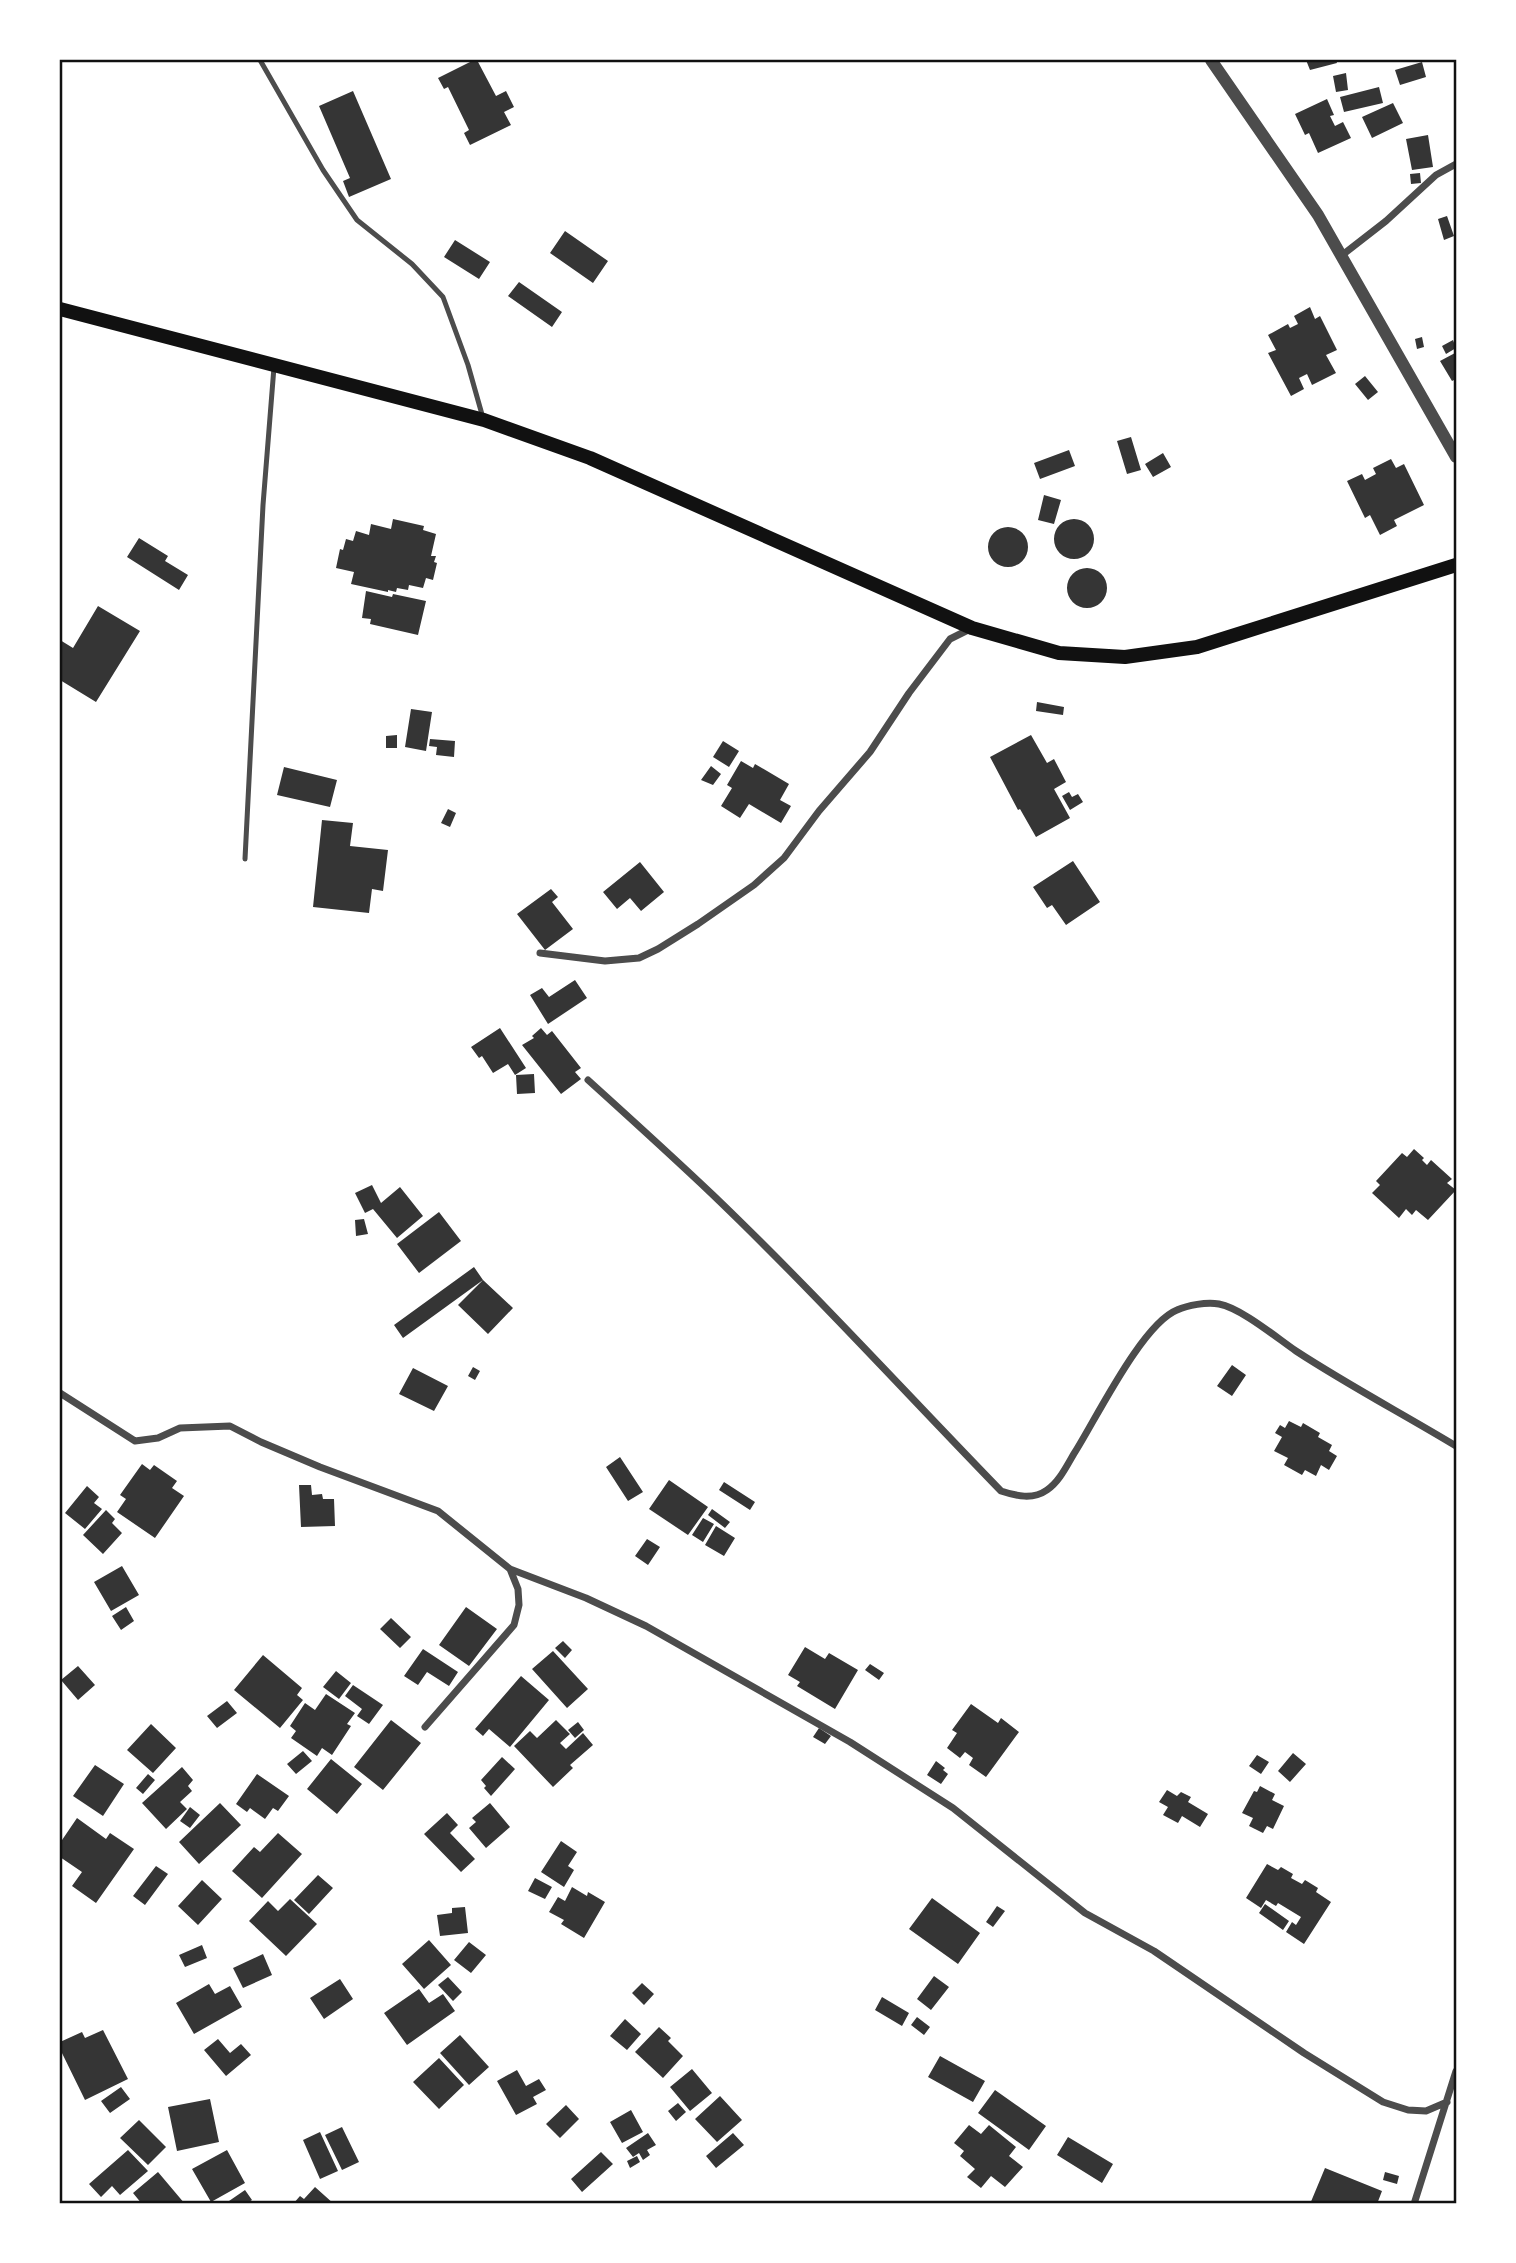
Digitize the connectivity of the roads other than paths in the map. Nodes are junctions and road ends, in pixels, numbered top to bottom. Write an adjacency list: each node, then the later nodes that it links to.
1 (260, 60): 7 (lane)
2 (1211, 60): 4 (street)
3 (1457, 164): 4 (street)
4 (1340, 256): 8 (street)
5 (60, 309): 6 (main road)
6 (274, 367): 7 (main road); 11 (lane)
7 (484, 420): 10 (main road)
8 (1457, 457)
9 (1457, 565): 10 (main road)
10 (972, 628): 12 (street)
11 (245, 859)
12 (540, 953)
13 (588, 1080): 15 (street)
14 (60, 1393): 16 (street)
15 (1457, 1446)
16 (510, 1569): 17 (street); 19 (street)
17 (425, 1727)
18 (1457, 2071): 19 (street)
19 (1447, 2102): 20 (street)
20 (1415, 2203)

